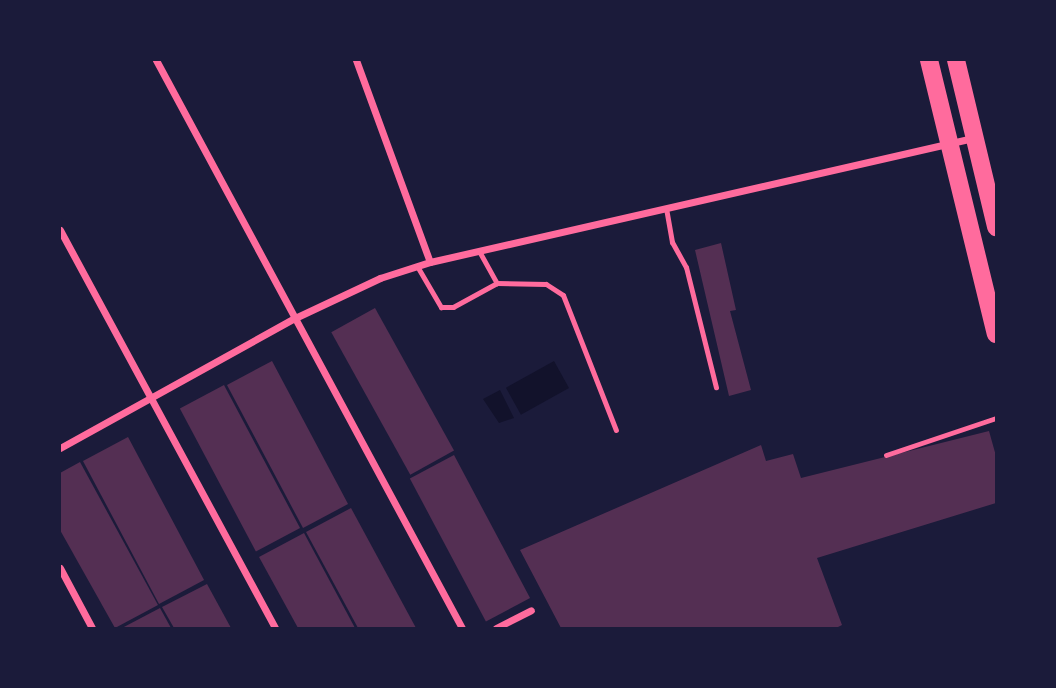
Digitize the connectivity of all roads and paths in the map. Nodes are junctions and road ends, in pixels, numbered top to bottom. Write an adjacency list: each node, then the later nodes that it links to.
1 (156, 60): 14 (street)
2 (356, 60): 11 (street)
3 (929, 60): 6 (main road)
4 (956, 60): 5 (main road)
5 (975, 137): 6 (street); 8 (main road)
6 (949, 143): 7 (street); 15 (main road)
7 (666, 208): 10 (street); 16 (lane)
8 (996, 227)
9 (60, 230): 17 (street)
10 (479, 251): 11 (street); 13 (lane)
11 (430, 262): 12 (street)
12 (417, 266): 13 (lane); 14 (street)
13 (497, 283): 19 (lane)
14 (295, 318): 17 (street); 26 (street)
15 (996, 334)
16 (716, 387)
17 (150, 397): 20 (street); 25 (street)
18 (996, 418): 21 (lane)
19 (616, 430)
20 (60, 448)
21 (886, 455)
22 (60, 568): 24 (street)
23 (531, 610): 27 (street)
24 (92, 628)
25 (275, 628)
26 (462, 628)
27 (495, 628)

